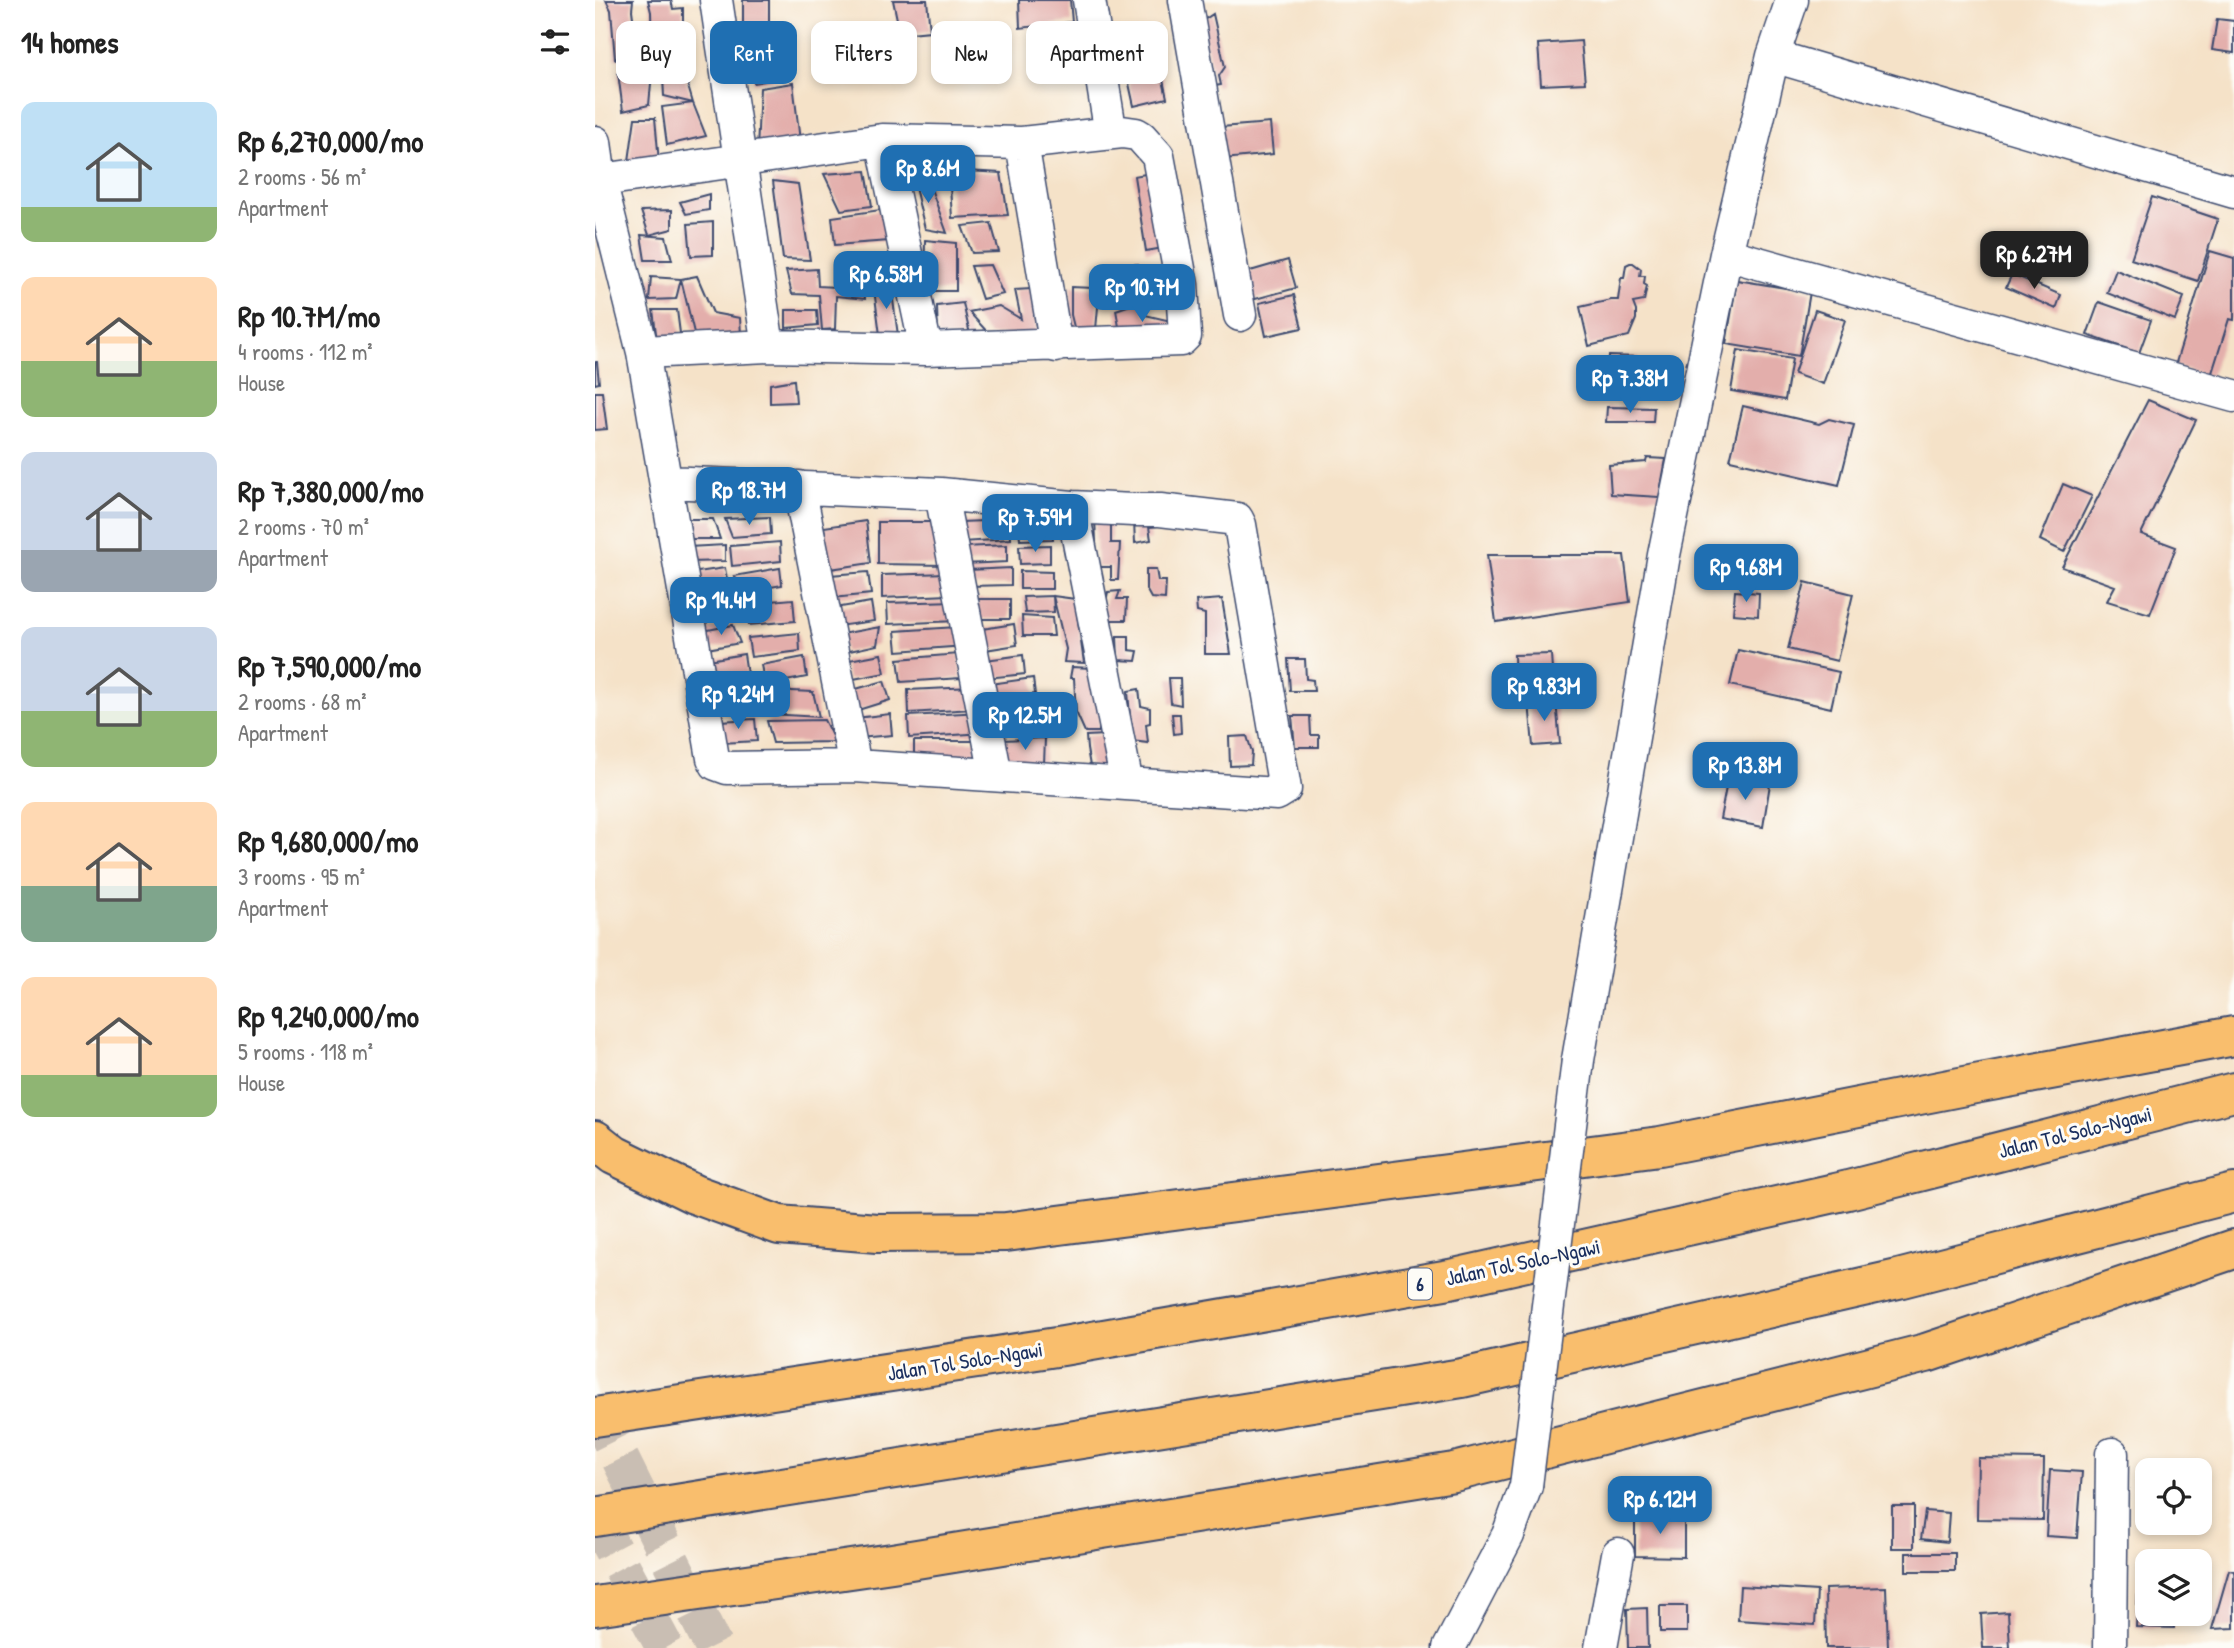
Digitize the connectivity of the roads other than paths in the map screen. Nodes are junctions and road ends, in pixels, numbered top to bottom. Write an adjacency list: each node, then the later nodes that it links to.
1 (716, 0): 10 (street)
2 (1089, 0): 6 (street)
3 (1185, 0): 14 (street)
4 (1792, 0): 5 (street)
5 (1773, 56): 12 (street); 13 (street)
6 (1108, 116)
7 (882, 140): 9 (street); 10 (street); 17 (street)
8 (595, 142): 11 (street)
9 (1022, 143): 16 (street); 16 (street)
10 (740, 160): 11 (street); 15 (street)
11 (598, 181): 18 (street)
12 (2234, 192)
13 (1726, 254): 19 (street); 37 (street, bridge)
14 (1240, 315)
15 (768, 346): 17 (street); 18 (street)
16 (1056, 346): 17 (street)
17 (926, 349)
18 (643, 352): 20 (street)
19 (2234, 396)
20 (666, 482): 21 (street); 24 (street)
21 (799, 487): 22 (street); 24 (street)
22 (941, 495): 23 (street); 25 (street)
23 (1072, 506): 26 (street); 26 (street)
24 (855, 766): 25 (street)
25 (996, 775): 26 (street)
26 (1127, 784)
27 (2234, 1036): 29 (highway)
28 (2234, 1092): 32 (highway, Jalan Tol Solo–Ngawi / 6)
29 (595, 1140)
30 (2234, 1193): 34 (highway)
31 (2234, 1250): 36 (highway)
32 (595, 1417)
33 (2112, 1454): 39 (street)
34 (595, 1517)
35 (1618, 1554): 38 (street)
36 (595, 1606)
37 (1449, 1648)
38 (1601, 1648)
39 (2110, 1648)

